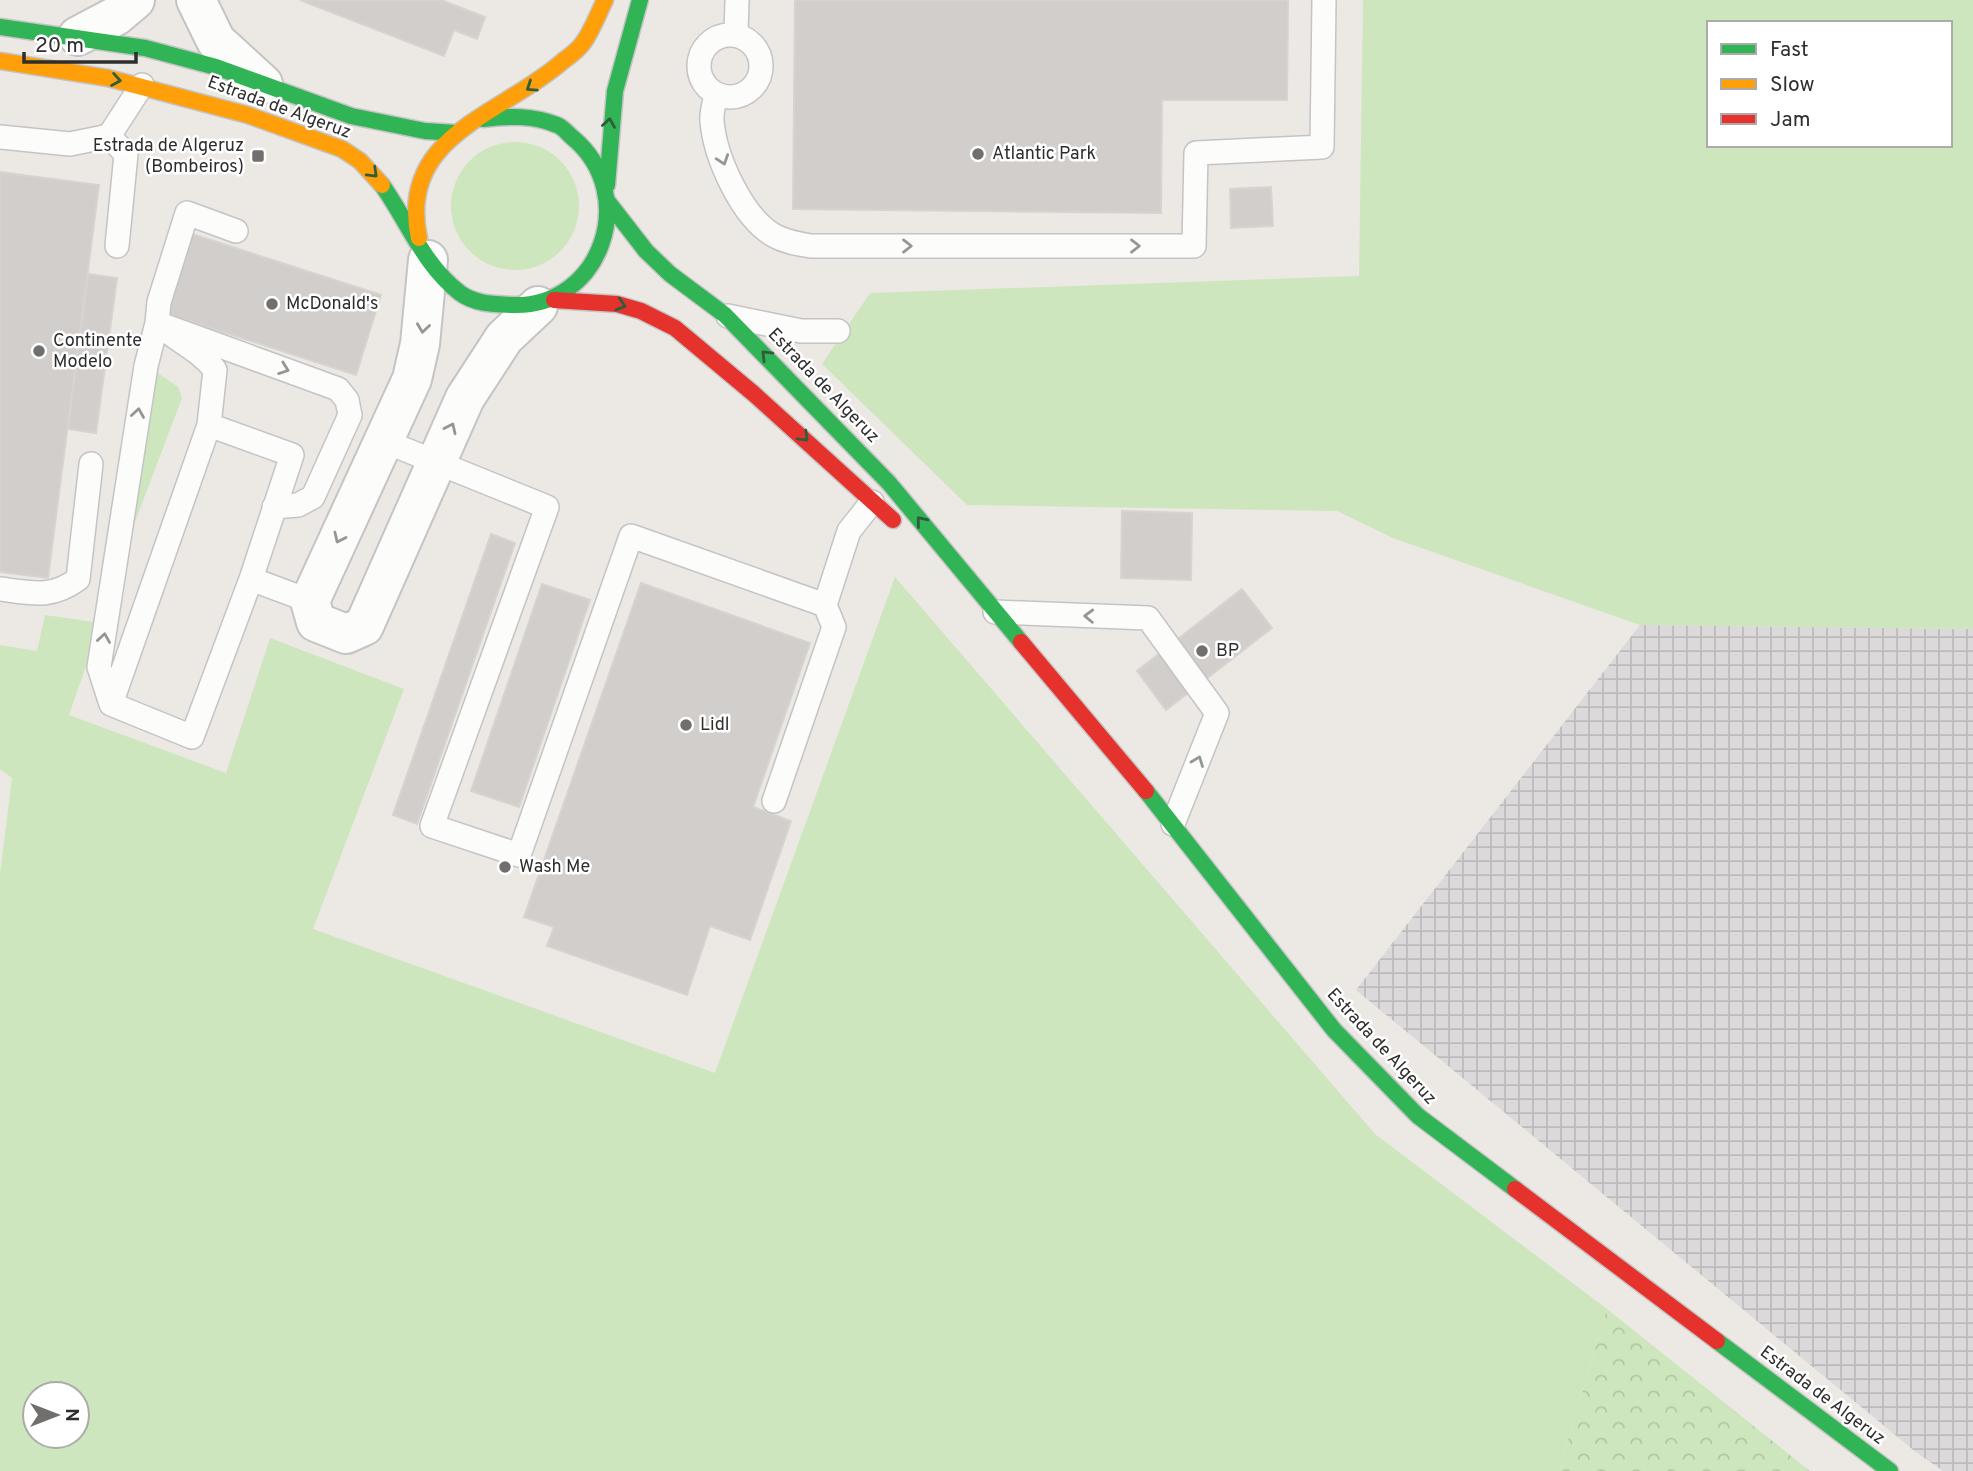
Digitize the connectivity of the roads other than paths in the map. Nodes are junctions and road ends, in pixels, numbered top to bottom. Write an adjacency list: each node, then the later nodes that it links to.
1 (135, 0): 9 (street)
2 (196, 0): 11 (street)
3 (605, 0): 14 (main road, one-way to 14)
4 (640, 0): 18 (main road, one-way to 4)
5 (737, 0): 8 (lane)
6 (1324, 0): 13 (lane, one-way to 6)
7 (0, 27): 9 (main road, Estrada de Algeruz)
8 (736, 34): 13 (lane); 13 (lane)
9 (78, 36): 11 (main road, Estrada de Algeruz)
10 (0, 61): 12 (main road, Estrada de Algeruz, one-way to 12)
11 (263, 84): 15 (main road, Estrada de Algeruz)
12 (142, 85): 16 (lane); 21 (main road, Estrada de Algeruz, one-way to 21)
13 (716, 94)
14 (483, 119): 15 (main road); 18 (main road, Estrada de Algeruz)
15 (456, 133): 21 (main road)
16 (109, 136): 17 (lane); 20 (lane)
17 (0, 137)
18 (608, 197): 22 (main road, Estrada de Algeruz); 23 (main road, Estrada de Algeruz)
19 (236, 231): 24 (lane)
20 (117, 246)
21 (424, 251): 22 (main road, Estrada de Algeruz); 27 (street, one-way to 27)
22 (546, 303): 29 (street, one-way to 22); 30 (main road, Estrada de Algeruz, one-way to 30)
23 (725, 315): 25 (lane); 36 (main road, Estrada de Algeruz, one-way to 23)
24 (157, 323): 26 (lane); 31 (lane, one-way to 31); 37 (lane, one-way to 24)
25 (838, 331)
26 (209, 425): 31 (lane); 37 (lane)
27 (384, 442): 29 (lane); 34 (street, one-way to 34)
28 (91, 464): 33 (lane)
29 (435, 464): 34 (street); 35 (lane)
30 (872, 502): 35 (lane); 36 (main road, Estrada de Algeruz)
31 (274, 507): 32 (lane)
32 (251, 579): 34 (lane); 37 (lane)
33 (0, 589)
34 (310, 601)
35 (825, 605): 38 (lane)
36 (995, 612): 39 (main road, Estrada de Algeruz); 39 (lane, one-way to 36)
37 (111, 704)
38 (774, 801)
39 (1173, 824): 40 (main road, Estrada de Algeruz)
40 (1890, 1471)

